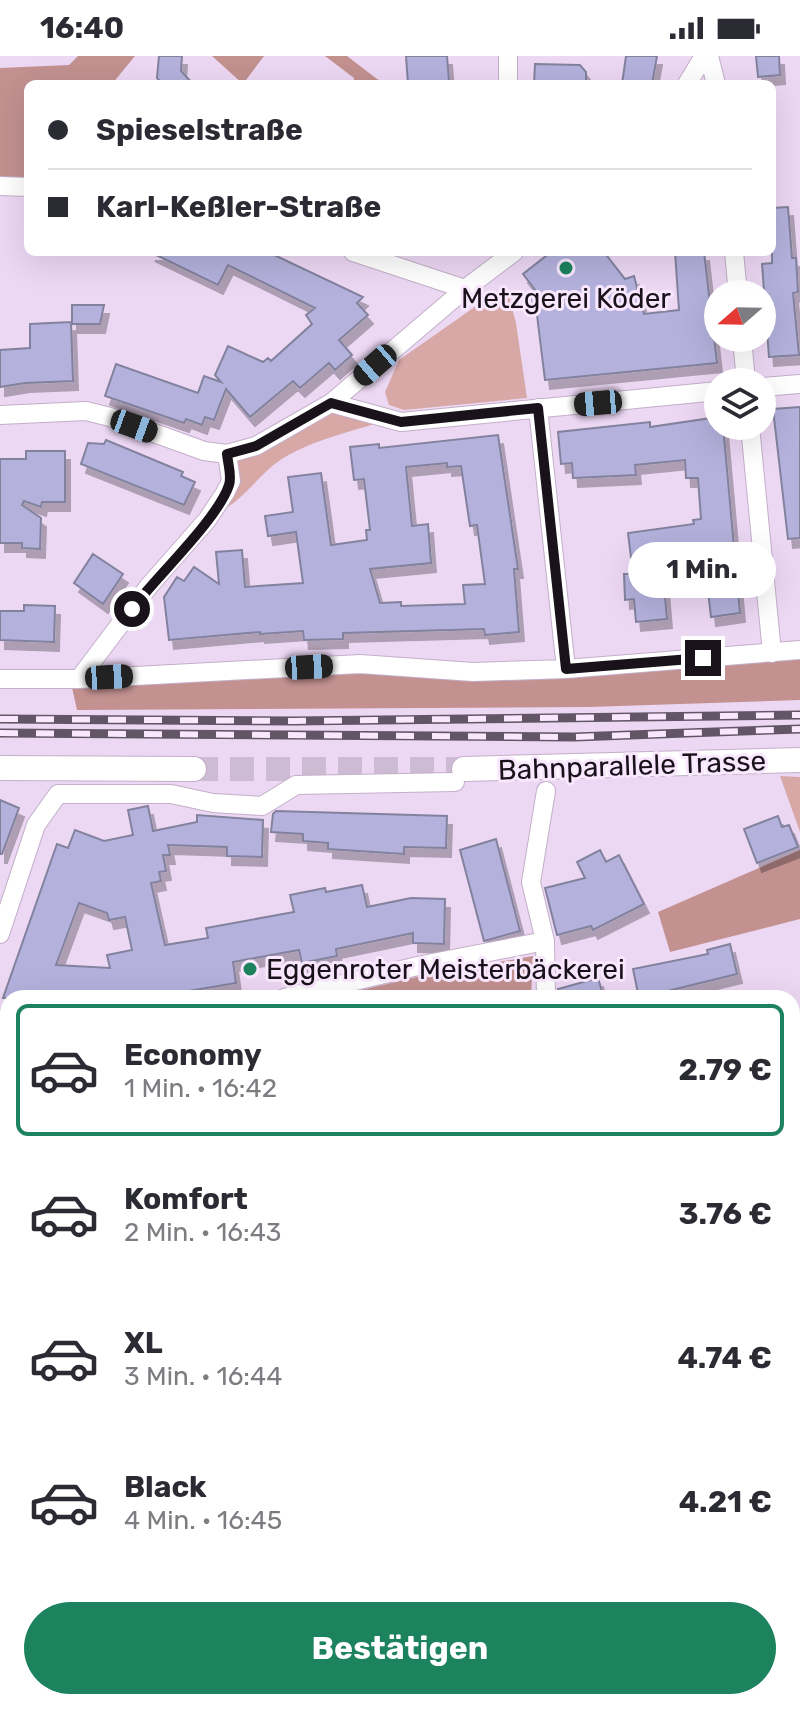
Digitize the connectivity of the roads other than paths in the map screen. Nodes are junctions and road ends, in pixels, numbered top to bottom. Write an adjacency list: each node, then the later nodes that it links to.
1 (508, 56): 3 (street)
2 (707, 56): 4 (street); 5 (street)
3 (508, 80)
4 (690, 80)
5 (715, 80)
6 (0, 186): 7 (street)
7 (24, 187)
8 (365, 256): 12 (street)
9 (506, 256): 12 (street)
10 (734, 256): 11 (street)
11 (737, 280)
12 (465, 289): 16 (street)
13 (800, 384): 14 (street)
14 (776, 386)
15 (704, 392): 17 (street)
16 (331, 403): 17 (street); 20 (street)
17 (538, 408): 23 (street)
18 (0, 415): 20 (street)
19 (751, 440): 22 (street)
20 (227, 454): 25 (street)
21 (800, 650): 22 (street)
22 (772, 653): 23 (street)
23 (566, 669): 25 (street)
24 (0, 679): 25 (street)
25 (79, 679)
26 (800, 760): 29 (main road, Bahnparallele Trasse)
27 (0, 768): 28 (main road)
28 (194, 769)
29 (459, 775): 31 (street)
30 (546, 791): 32 (street)
31 (0, 934)
32 (545, 941): 33 (street); 34 (street)
33 (317, 990)
34 (546, 990)

